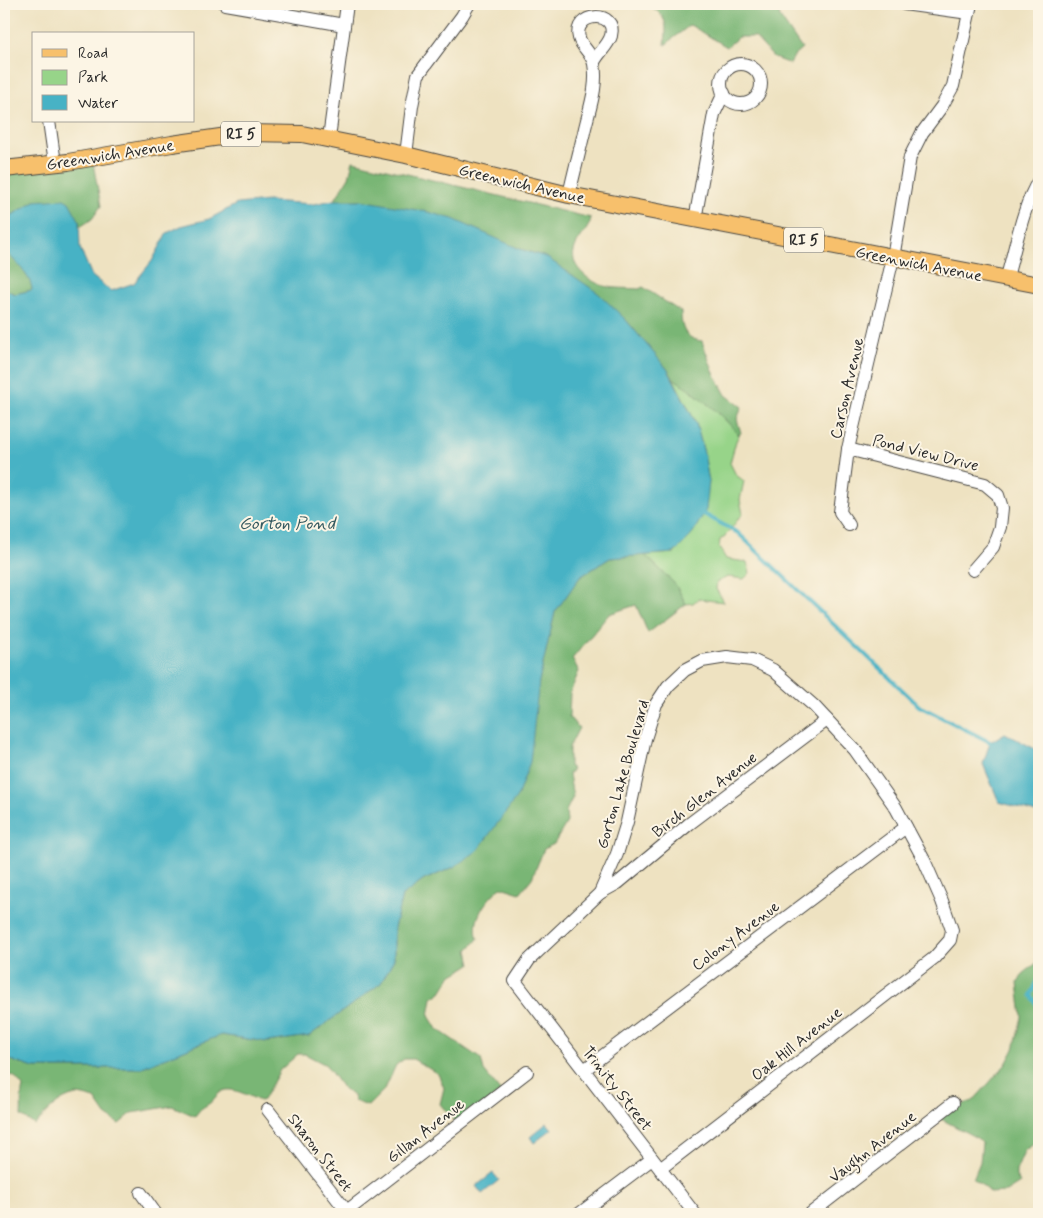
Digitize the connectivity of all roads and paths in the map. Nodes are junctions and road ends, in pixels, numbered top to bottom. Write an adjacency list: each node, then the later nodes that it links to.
1 (225, 4): 6 (street)
2 (347, 4): 6 (street)
3 (469, 4): 11 (street)
4 (904, 4): 5 (street)
5 (970, 8): 17 (street, Carson Avenue)
6 (344, 25): 10 (street)
7 (594, 62): 15 (street)
8 (724, 93): 16 (street)
9 (49, 122): 12 (street)
10 (329, 138): 11 (main road, Greenwich Avenue / RI 5); 12 (main road, Greenwich Avenue / RI 5)
11 (406, 155): 15 (main road, Greenwich Avenue / RI 5)
12 (56, 163): 13 (main road, Greenwich Avenue / RI 5)
13 (4, 169)
14 (1039, 180): 18 (street)
15 (569, 195): 16 (main road, Greenwich Avenue / RI 5)
16 (695, 220): 17 (main road, Greenwich Avenue / RI 5)
17 (893, 258): 18 (main road, Greenwich Avenue / RI 5); 20 (street, Carson Avenue)
18 (1006, 280): 19 (main road, Greenwich Avenue / RI 5)
19 (1039, 286)
20 (848, 449): 21 (street, Carson Avenue); 22 (street, Pond View Drive)
21 (849, 524)
22 (973, 570)
23 (827, 720): 24 (street, Gorton Lake Boulevard); 25 (street, Birch Glen Avenue); 25 (street, Gorton Lake Boulevard)
24 (906, 827): 26 (street, Gorton Lake Boulevard); 28 (street, Colony Avenue)
25 (600, 893): 27 (street, Gorton Lake Boulevard)
26 (950, 940): 33 (street, Oak Hill Avenue)
27 (515, 981): 28 (street, Trinity Street)
28 (584, 1070): 32 (street, Trinity Street)
29 (528, 1072): 35 (street, Gillan Avenue)
30 (953, 1103): 39 (street, Vaughn Avenue)
31 (268, 1110): 35 (street, Sharon Street)
32 (652, 1159): 33 (street, Trinity Street); 37 (street)
33 (660, 1170): 38 (street, Trinity Street)
34 (141, 1193): 36 (street)
35 (346, 1213)
36 (156, 1214)
37 (579, 1214)
38 (695, 1214)
39 (810, 1214)

